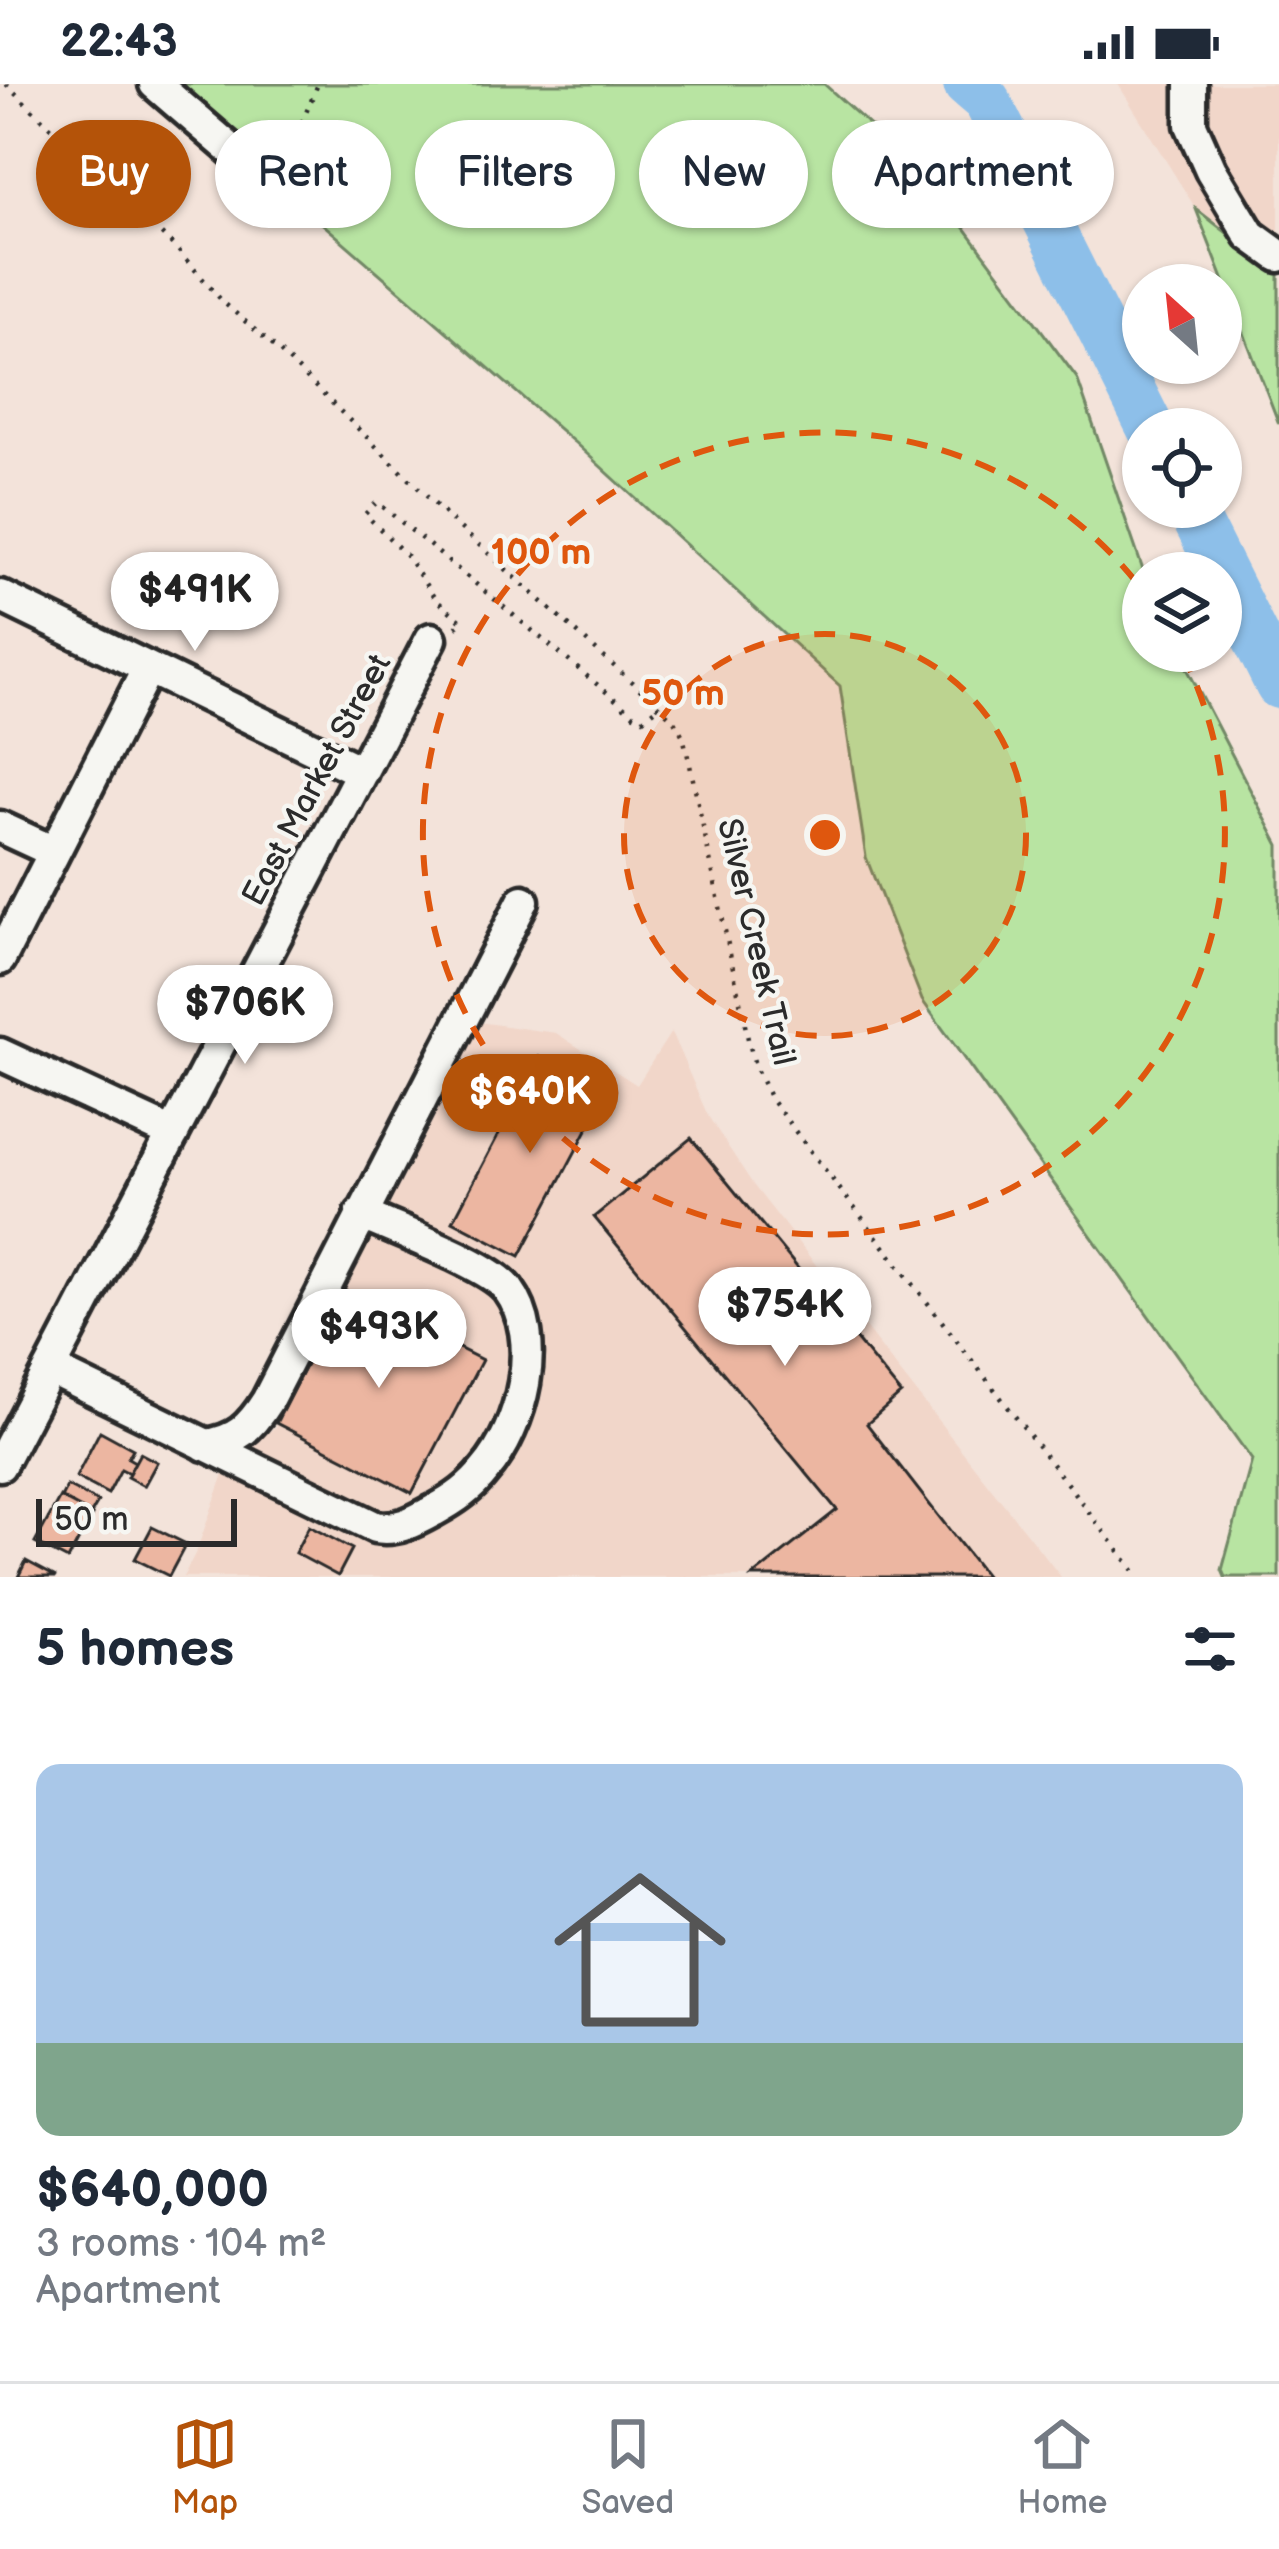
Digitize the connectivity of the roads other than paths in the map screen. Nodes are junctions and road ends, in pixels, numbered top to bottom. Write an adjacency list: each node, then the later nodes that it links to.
1 (154, 84): 3 (street)
2 (1191, 84): 4 (street)
3 (215, 137)
4 (1279, 256)
5 (0, 596): 7 (street)
6 (440, 636): 8 (street, East Market Street)
7 (148, 668): 8 (street); 10 (street)
8 (362, 772): 14 (street, East Market Street)
9 (0, 827): 10 (street)
10 (54, 852): 12 (street)
11 (523, 902): 15 (street)
12 (0, 959)
13 (0, 1054): 14 (street)
14 (173, 1134): 16 (street, East Market Street)
15 (361, 1214): 17 (street); 17 (street)
16 (50, 1370): 17 (street); 18 (street, East Market Street)
17 (205, 1444)
18 (0, 1465)

